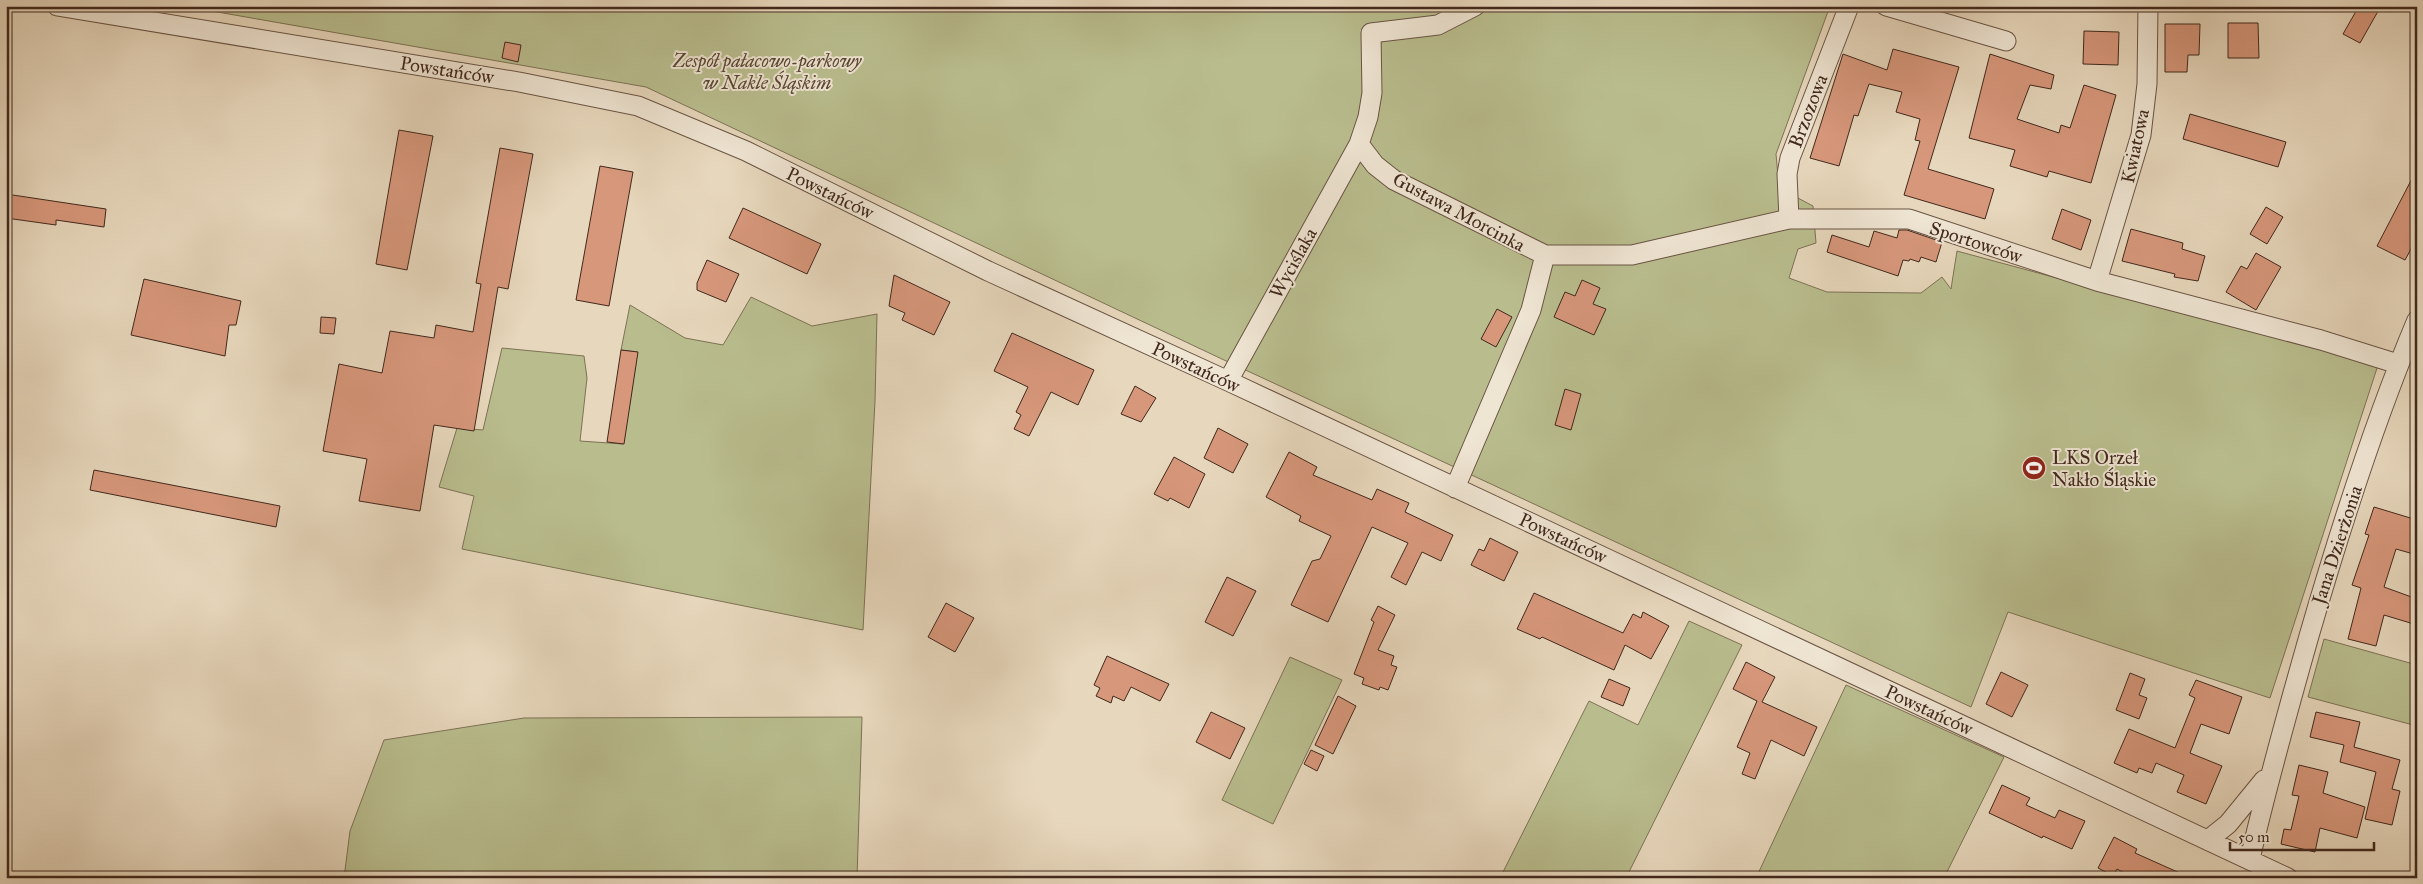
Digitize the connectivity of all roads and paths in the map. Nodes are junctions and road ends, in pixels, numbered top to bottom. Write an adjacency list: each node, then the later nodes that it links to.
1 (57, 6): 13 (street, Powstańców)
2 (1475, 6): 7 (street)
3 (1849, 6): 8 (street, Brzozowa)
4 (1886, 6): 6 (street)
5 (2148, 6): 10 (street, Kwiatowa)
6 (2006, 41)
7 (1359, 144): 9 (street, Gustawa Morcinka); 13 (street, Wyciślaka)
8 (1789, 219): 9 (street, Sportowców); 10 (street, Sportowców)
9 (1545, 256): 14 (street, Gustawa Morcinka)
10 (2097, 281): 12 (street, Sportowców)
11 (2417, 320): 12 (street, Jana Dzierżonia)
12 (2398, 364): 15 (street, Jana Dzierżonia)
13 (1228, 381): 14 (street, Powstańców)
14 (1455, 488): 16 (street, Powstańców)
15 (2270, 773): 16 (street, Jana Dzierżonia); 17 (street, Jana Dzierżonia)
16 (2208, 840): 17 (street, Powstańców)
17 (2250, 859): 18 (street, Powstańców)
18 (2288, 878)

